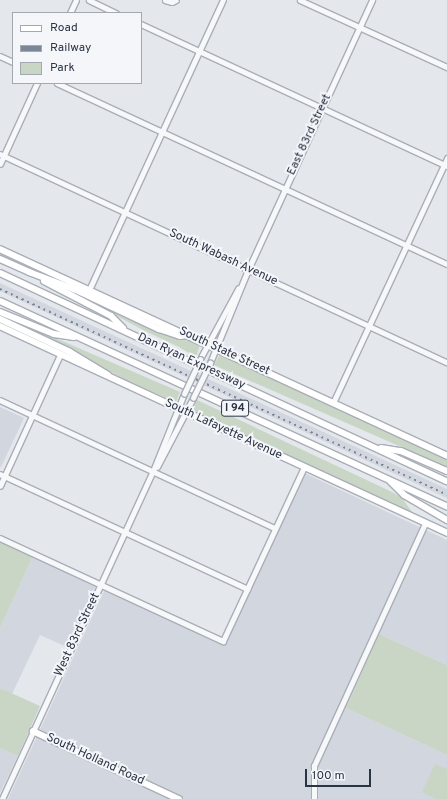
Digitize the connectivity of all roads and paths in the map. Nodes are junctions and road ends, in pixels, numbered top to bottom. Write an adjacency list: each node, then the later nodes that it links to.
1 (76, 0): 8 (street)
2 (88, 0): 9 (street)
3 (164, 0): 4 (street)
4 (176, 0)
5 (224, 0): 12 (street)
6 (300, 0): 11 (street)
7 (372, 0): 11 (street, East 83rd Street)
8 (70, 12)
9 (114, 12)
10 (142, 24): 12 (street)
11 (360, 27): 15 (street); 18 (street, East 83rd Street)
12 (200, 52): 18 (street); 19 (street)
13 (0, 56): 14 (street)
14 (12, 62)
15 (447, 67)
16 (37, 84): 20 (street)
17 (60, 84): 19 (street)
18 (322, 108): 23 (street); 24 (street, East 83rd Street)
19 (163, 132): 24 (street); 25 (street)
20 (2, 155): 22 (street); 25 (street, South Wabash Avenue)
21 (447, 158): 23 (street)
22 (0, 164)
23 (445, 165): 26 (street)
24 (285, 189): 26 (street); 30 (street, East 83rd Street)
25 (125, 212): 30 (street, South Wabash Avenue); 33 (street)
26 (407, 245): 29 (street); 38 (street)
27 (0, 249): 33 (main road, South State Street)
28 (0, 259): 31 (highway)
29 (447, 264)
30 (248, 270): 38 (street, South Wabash Avenue); 42 (street, East 83rd Street); 43 (street, East 83rd Street)
31 (29, 272): 39 (highway); 40 (highway)
32 (0, 273): 39 (highway, Dan Ryan Expressway / I 94)
33 (89, 290): 40 (main road, South State Street)
34 (0, 301): 41 (highway, Dan Ryan Expressway / I 94)
35 (0, 312): 41 (highway)
36 (0, 319): 46 (highway)
37 (0, 326): 44 (main road, South Lafayette Avenue)
38 (369, 326): 45 (street, South Wabash Avenue); 48 (street)
39 (128, 332): 52 (highway, Dan Ryan Expressway / I 94)
40 (187, 335): 42 (main road, South State Street)
41 (81, 338): 58 (highway, Dan Ryan Expressway / I 94)
42 (207, 344): 43 (main road, South State Street); 49 (street, West 83rd Street, bridge)
43 (216, 348): 48 (main road, South State Street); 50 (street, West 83rd Street, bridge)
44 (60, 354): 46 (main road, South Lafayette Avenue); 51 (street)
45 (447, 362)
46 (108, 375): 49 (main road, South Lafayette Avenue)
47 (0, 400): 51 (street)
48 (333, 403): 53 (main road, South State Street)
49 (177, 409): 50 (main road, South Lafayette Avenue); 56 (street, West 83rd Street)
50 (186, 413): 54 (main road, South Lafayette Avenue); 56 (street, West 83rd Street)
51 (33, 415): 56 (street); 57 (street)
52 (374, 447): 55 (highway); 59 (highway, Dan Ryan Expressway / I 94)
53 (447, 456)
54 (304, 467): 63 (main road, South Lafayette Avenue); 64 (street)
55 (447, 470)
56 (153, 471): 64 (street); 65 (street, West 83rd Street)
57 (2, 475): 60 (street); 65 (street)
58 (389, 479): 61 (highway, Dan Ryan Expressway / I 94); 62 (highway)
59 (447, 481)
60 (0, 486)
61 (447, 506)
62 (447, 520)
63 (426, 523): 66 (main road, South Lafayette Avenue); 73 (street)
64 (275, 528): 69 (street)
65 (125, 532): 68 (street, West 83rd Street); 69 (street)
66 (447, 533)
67 (0, 538): 68 (street)
68 (101, 585): 69 (street); 70 (street, West 83rd Street)
69 (248, 589)
70 (33, 731): 71 (street, West 83rd Street); 72 (main road, South Holland Road)
71 (2, 799)
72 (179, 799)
73 (314, 799)

